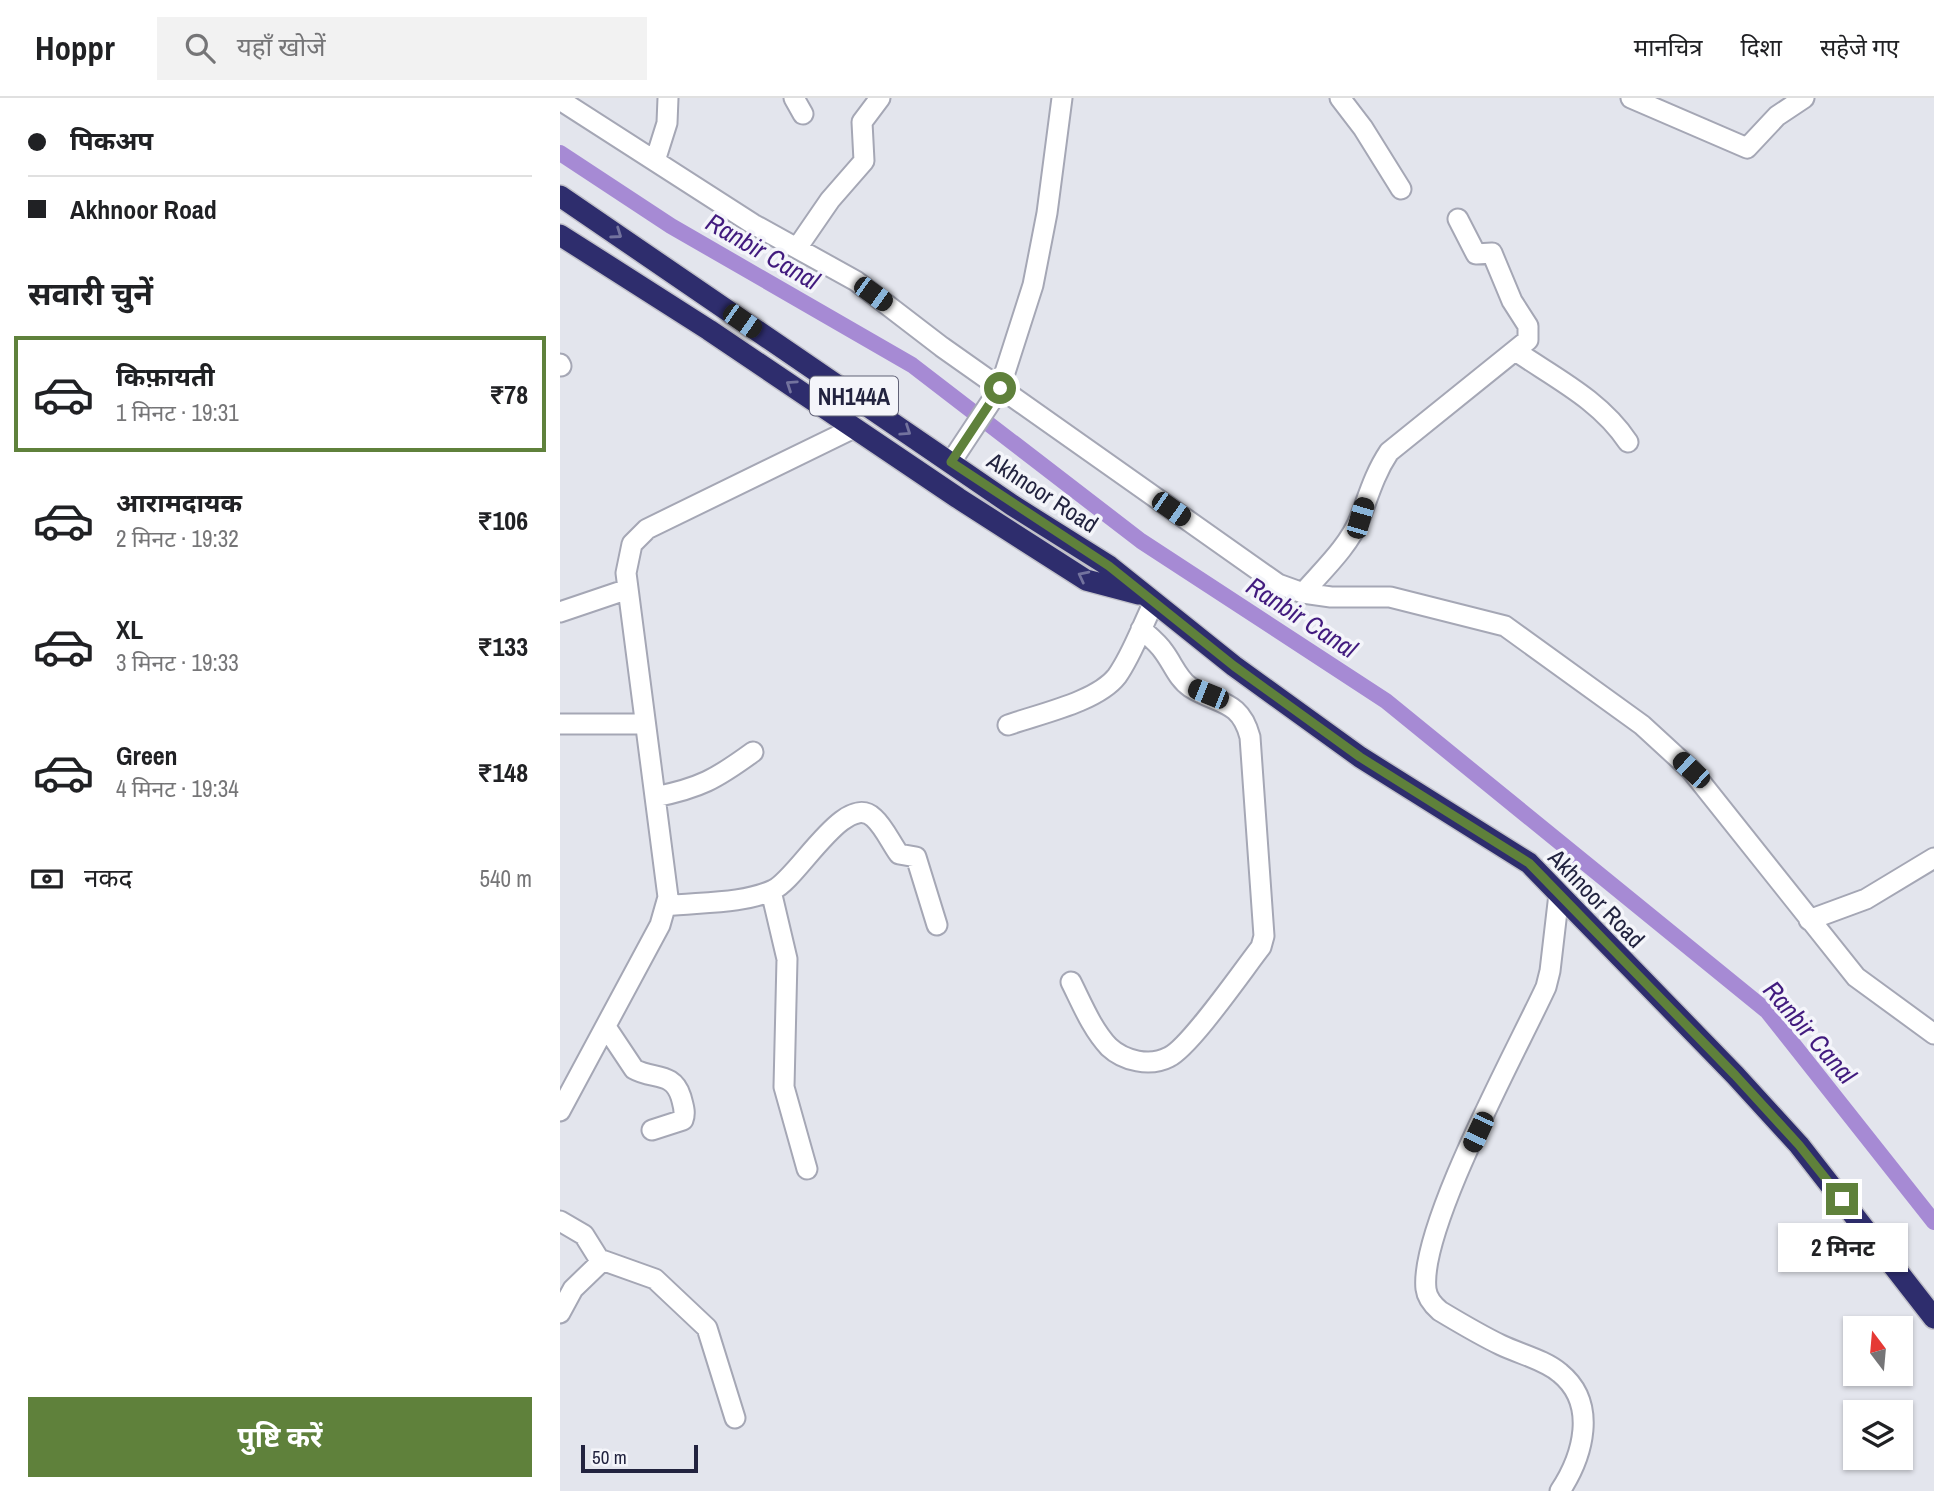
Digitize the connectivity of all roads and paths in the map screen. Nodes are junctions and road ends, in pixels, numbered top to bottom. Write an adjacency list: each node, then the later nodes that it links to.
1 (668, 98): 8 (street)
2 (880, 98): 13 (street)
3 (1062, 98): 15 (street)
4 (1340, 98): 9 (street)
5 (1631, 98): 6 (street)
6 (1804, 98)
7 (560, 100): 8 (street)
8 (655, 161): 13 (street)
9 (1401, 189)
10 (560, 196): 18 (highway, Akhnoor Road / NH144A, one-way to 18)
11 (1458, 219): 14 (street)
12 (560, 235): 16 (highway, Akhnoor Road / NH144A, one-way to 12)
13 (797, 248): 15 (street)
14 (1517, 352): 17 (street); 20 (street)
15 (1000, 388): 18 (street); 20 (street)
16 (854, 428): 19 (street); 21 (highway, Akhnoor Road / NH144A, one-way to 16)
17 (1628, 442)
18 (951, 462): 21 (highway, Akhnoor Road / NH144A)
19 (628, 589): 22 (street); 25 (street)
20 (1303, 593): 33 (street)
21 (1151, 600): 23 (street); 31 (highway, Akhnoor Road / NH144A)
22 (560, 612)
23 (1140, 629): 26 (street); 35 (street)
24 (560, 724): 25 (street)
25 (644, 724): 28 (street)
26 (1008, 725)
27 (753, 752): 28 (street)
28 (654, 797): 32 (street)
29 (1934, 858): 33 (street)
30 (771, 891): 32 (street); 34 (street); 40 (street)
31 (1559, 894): 44 (highway, Akhnoor Road / NH144A); 46 (street)
32 (666, 906): 36 (street)
33 (1809, 920): 37 (street)
34 (937, 925)
35 (1072, 982)
36 (606, 1027): 38 (street); 39 (street)
37 (1934, 1034)
38 (560, 1111)
39 (652, 1130)
40 (807, 1169)
41 (560, 1221): 42 (street)
42 (602, 1261): 43 (street); 45 (street)
43 (560, 1313)
44 (1934, 1318)
45 (735, 1418)
46 (1560, 1491)

